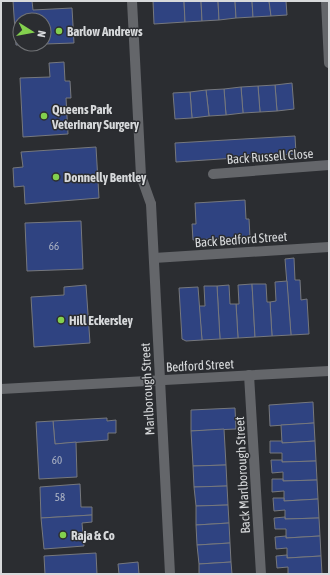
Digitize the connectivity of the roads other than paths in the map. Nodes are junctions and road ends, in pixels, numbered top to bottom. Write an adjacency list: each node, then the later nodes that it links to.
1 (132, 1): 8 (street, Marlborough Street)
2 (326, 1): 3 (street)
3 (328, 36): 4 (street)
4 (329, 63)
5 (329, 165): 6 (street, Back Russell Close)
6 (213, 174)
7 (329, 247): 8 (street, Back Bedford Street)
8 (154, 258): 11 (street, Marlborough Street)
9 (329, 370): 10 (street, Bedford Street)
10 (249, 375): 11 (street, Bedford Street); 14 (street, Back Marlborough Street)
11 (160, 380): 12 (street, Bedford Street); 13 (street, Marlborough Street)
12 (1, 390)
13 (170, 574)
14 (261, 574)

